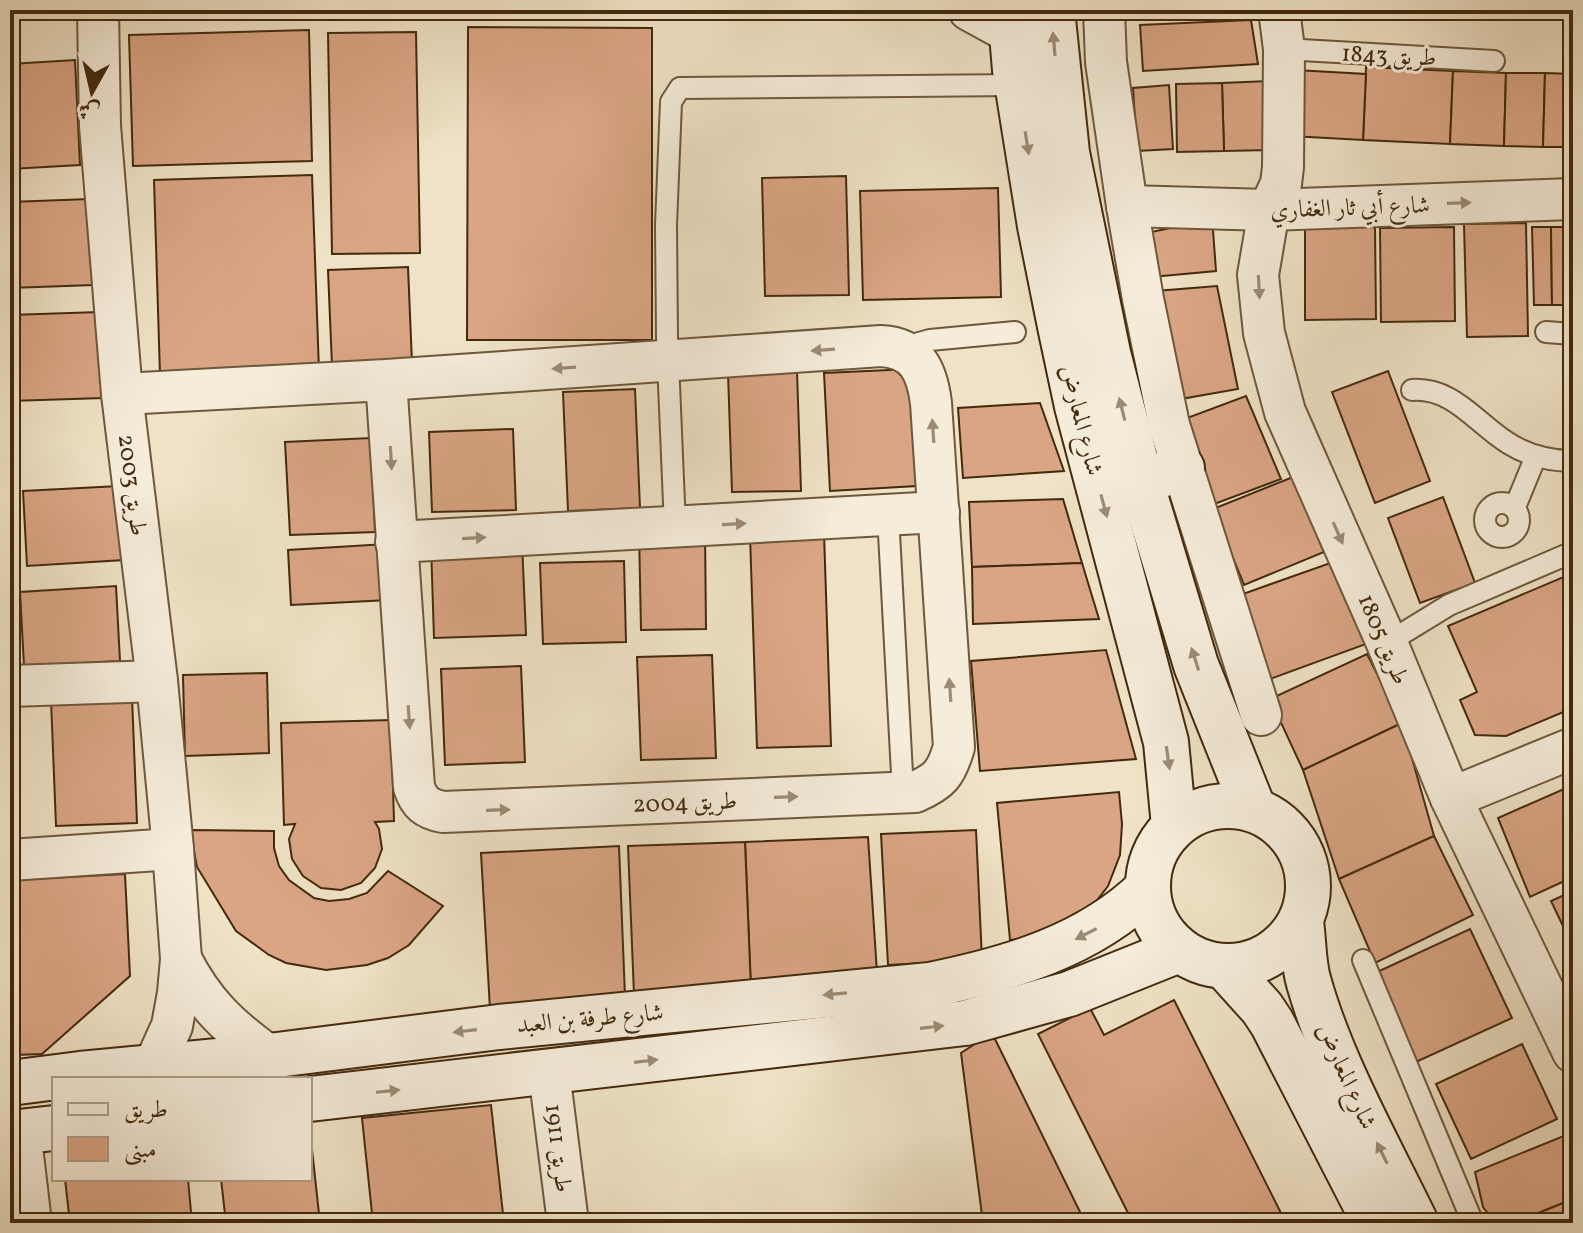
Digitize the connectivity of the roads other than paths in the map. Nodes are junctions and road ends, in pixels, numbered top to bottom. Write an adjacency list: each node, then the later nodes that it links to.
1 (98, 10): 20 (street, طريق 2003)
2 (969, 10): 6 (street)
3 (1052, 10): 24 (main road, شارع المعارض, one-way to 3)
4 (1104, 10): 11 (street)
5 (1279, 10): 7 (street)
6 (1010, 21): 9 (main road, شارع المعارض)
7 (1284, 49): 8 (lane, طريق 1843); 12 (street)
8 (1494, 61)
9 (1018, 85): 17 (lane); 39 (main road, شارع المعارض, one-way to 39)
10 (1573, 199): 12 (street, شارع أبي ثار الغفاري, one-way to 10)
11 (1127, 206): 12 (street, شارع أبي ثار الغفاري); 23 (street)
12 (1269, 210): 31 (street, طريق 1805, one-way to 31)
13 (1015, 332): 16 (lane)
14 (1546, 332): 15 (lane)
15 (1573, 334)
16 (901, 348): 17 (street, one-way to 17); 26 (street, طريق 2004, one-way to 16)
17 (668, 361): 18 (street, one-way to 18); 28 (lane)
18 (387, 387): 20 (street); 29 (street, طريق 2004, one-way to 29)
19 (1412, 390): 21 (lane)
20 (123, 400): 32 (street, طريق 2003)
21 (1536, 456): 22 (lane); 25 (lane)
22 (1573, 461)
23 (1182, 468): 24 (main road); 34 (street)
24 (1141, 482): 38 (main road, شارع المعارض, one-way to 24)
25 (1515, 507)
26 (939, 512): 27 (street); 36 (street, طريق 2004, one-way to 26)
27 (888, 515): 28 (street, one-way to 27); 36 (lane)
28 (675, 527): 29 (street, one-way to 28)
29 (396, 542): 36 (street, طريق 2004, one-way to 36)
30 (1573, 552): 31 (lane)
31 (1387, 643): 37 (street, طريق 1805)
32 (157, 681): 33 (street); 40 (street, طريق 2003)
33 (10, 686)
34 (1261, 715)
35 (1573, 748): 37 (street)
36 (903, 792)
37 (1451, 798): 48 (street, طريق 1805)
38 (1254, 810): 39 (main road); 43 (main road)
39 (1174, 826): 42 (main road)
40 (173, 849): 41 (street); 45 (street, طريق 2003)
41 (10, 860)
42 (1148, 888): 44 (main road); 50 (main road, شارع طرفة بن العبد, one-way to 50)
43 (1301, 922): 47 (main road); 62 (main road, شارع المعارض, one-way to 43)
44 (1179, 950): 47 (main road); 52 (main road, شارع طرفة بن العبد, one-way to 44)
45 (181, 959): 50 (street, طريق 2003); 51 (street, طريق 2003)
46 (1363, 960): 63 (lane)
47 (1225, 967): 61 (main road, شارع المعارض)
48 (1561, 997): 49 (street, طريق 1805)
49 (1573, 1052)
50 (269, 1056): 51 (main road, شارع طرفة بن العبد)
51 (153, 1068): 53 (main road, شارع طرفة بن العبد)
52 (549, 1072): 56 (main road, شارع طرفة بن العبد, one-way to 52); 60 (street, طريق 1911)
53 (67, 1077)
54 (52, 1079): 55 (main road, شارع طرفة بن العبد)
55 (10, 1083)
56 (312, 1099)
57 (52, 1128): 58 (main road)
58 (10, 1133): 59 (street)
59 (31, 1223)
60 (568, 1223)
61 (1375, 1223)
62 (1416, 1223)
63 (1473, 1223)

